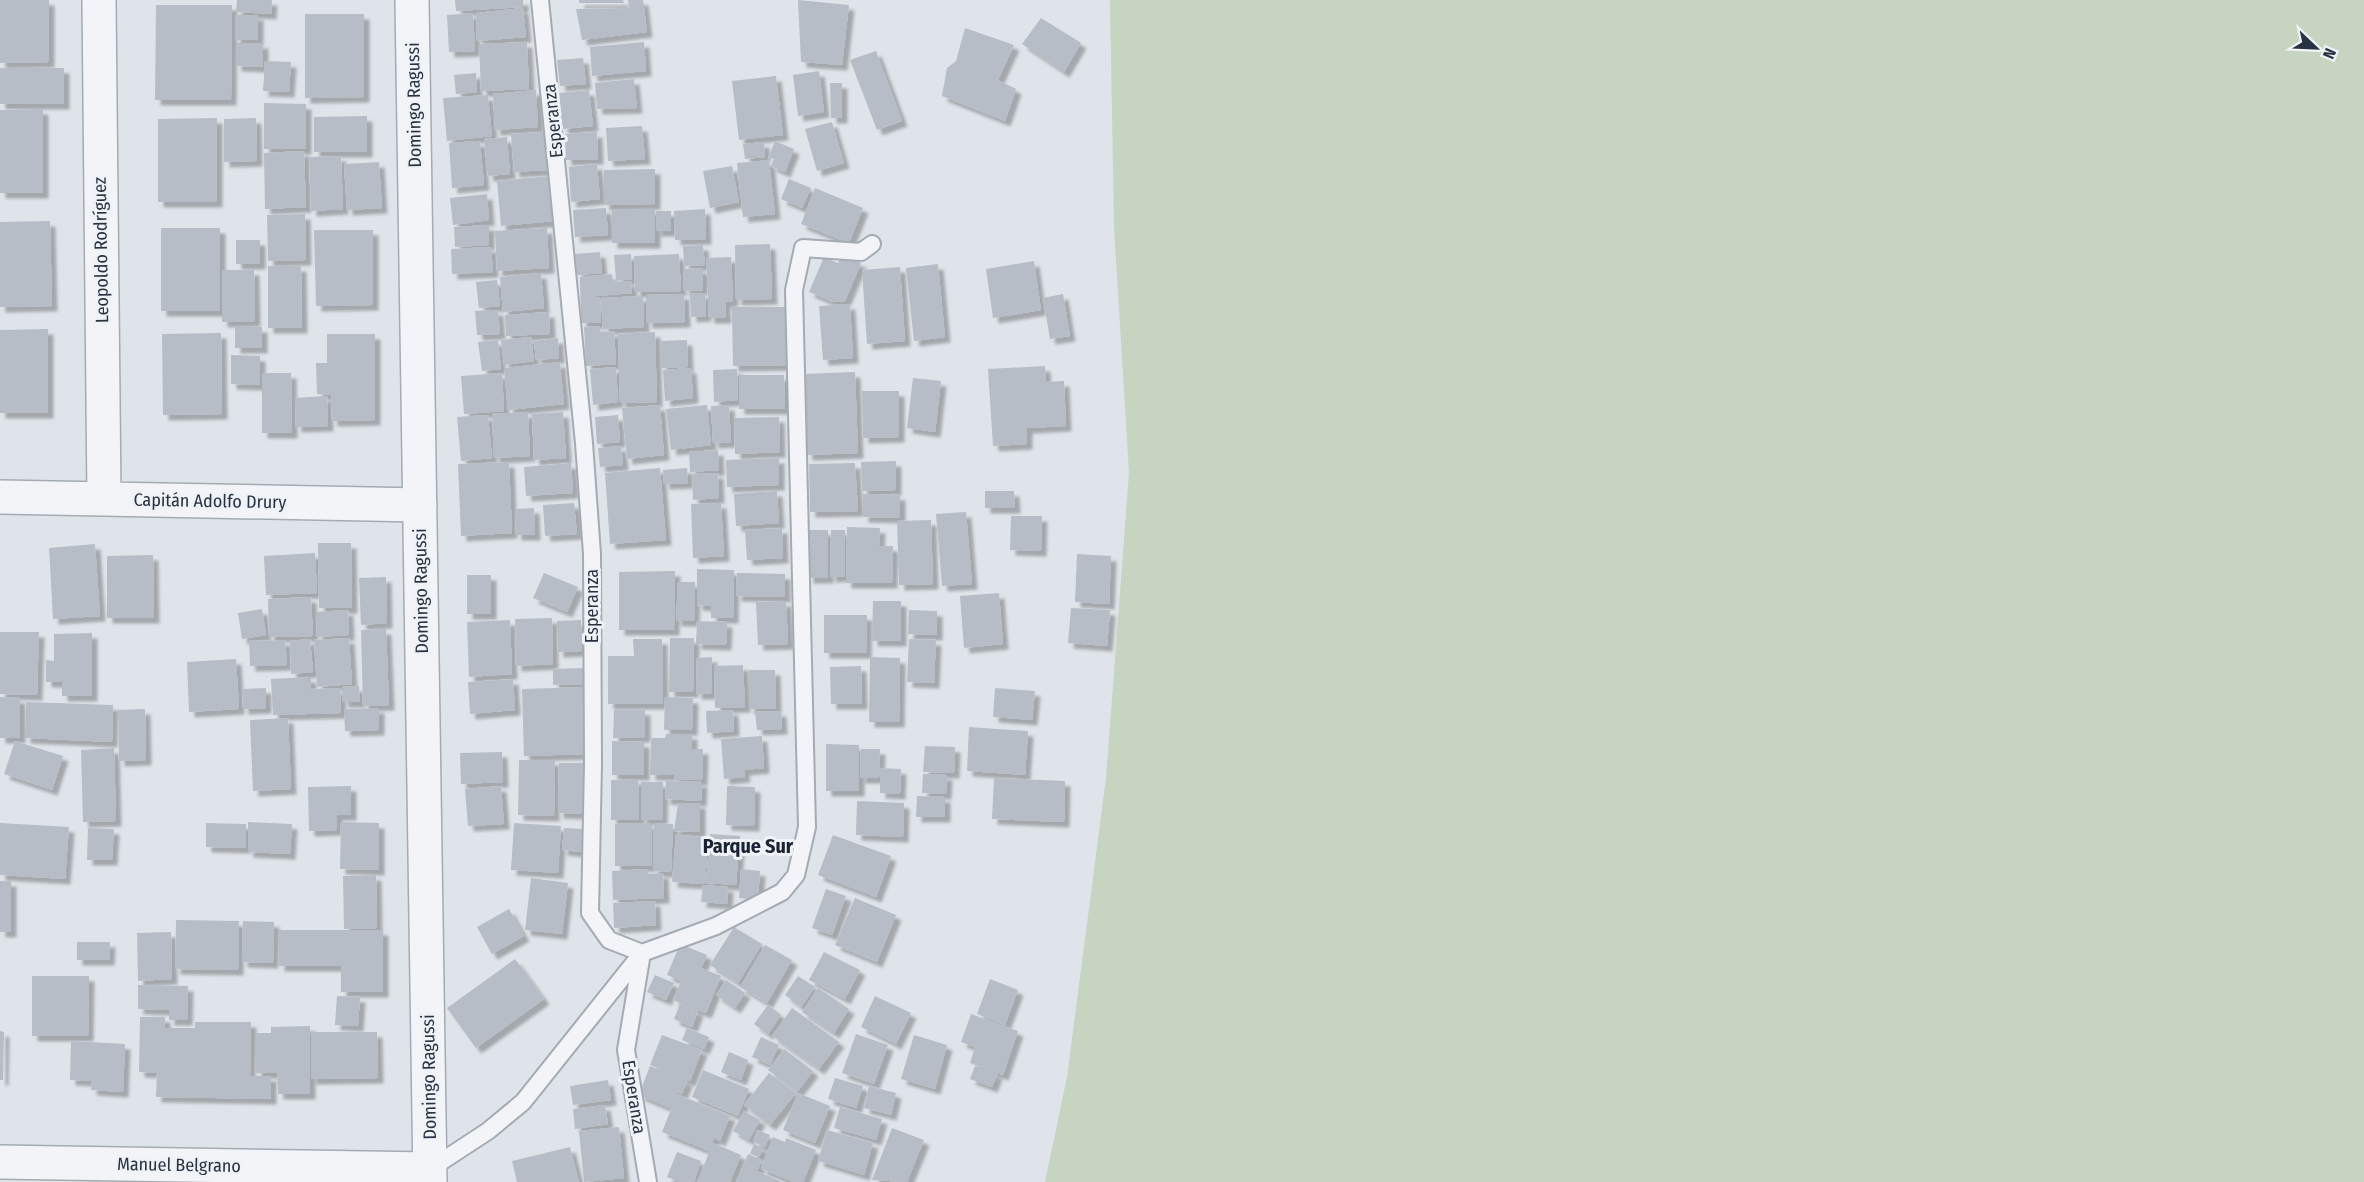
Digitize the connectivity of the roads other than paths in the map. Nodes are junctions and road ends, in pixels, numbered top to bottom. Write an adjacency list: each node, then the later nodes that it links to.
1 (99, 0): 6 (street, Leopoldo Rodríguez)
2 (412, 0): 7 (street, Domingo Ragussi)
3 (540, 0): 8 (lane, Esperanza)
4 (872, 244): 8 (lane)
5 (0, 497): 6 (street, Capitán Adolfo Drury)
6 (104, 499): 7 (street, Capitán Adolfo Drury)
7 (420, 505): 10 (street, Domingo Ragussi)
8 (642, 953): 10 (lane); 11 (lane, Esperanza)
9 (0, 1162): 10 (street, Manuel Belgrano)
10 (430, 1176)
11 (648, 1182)

